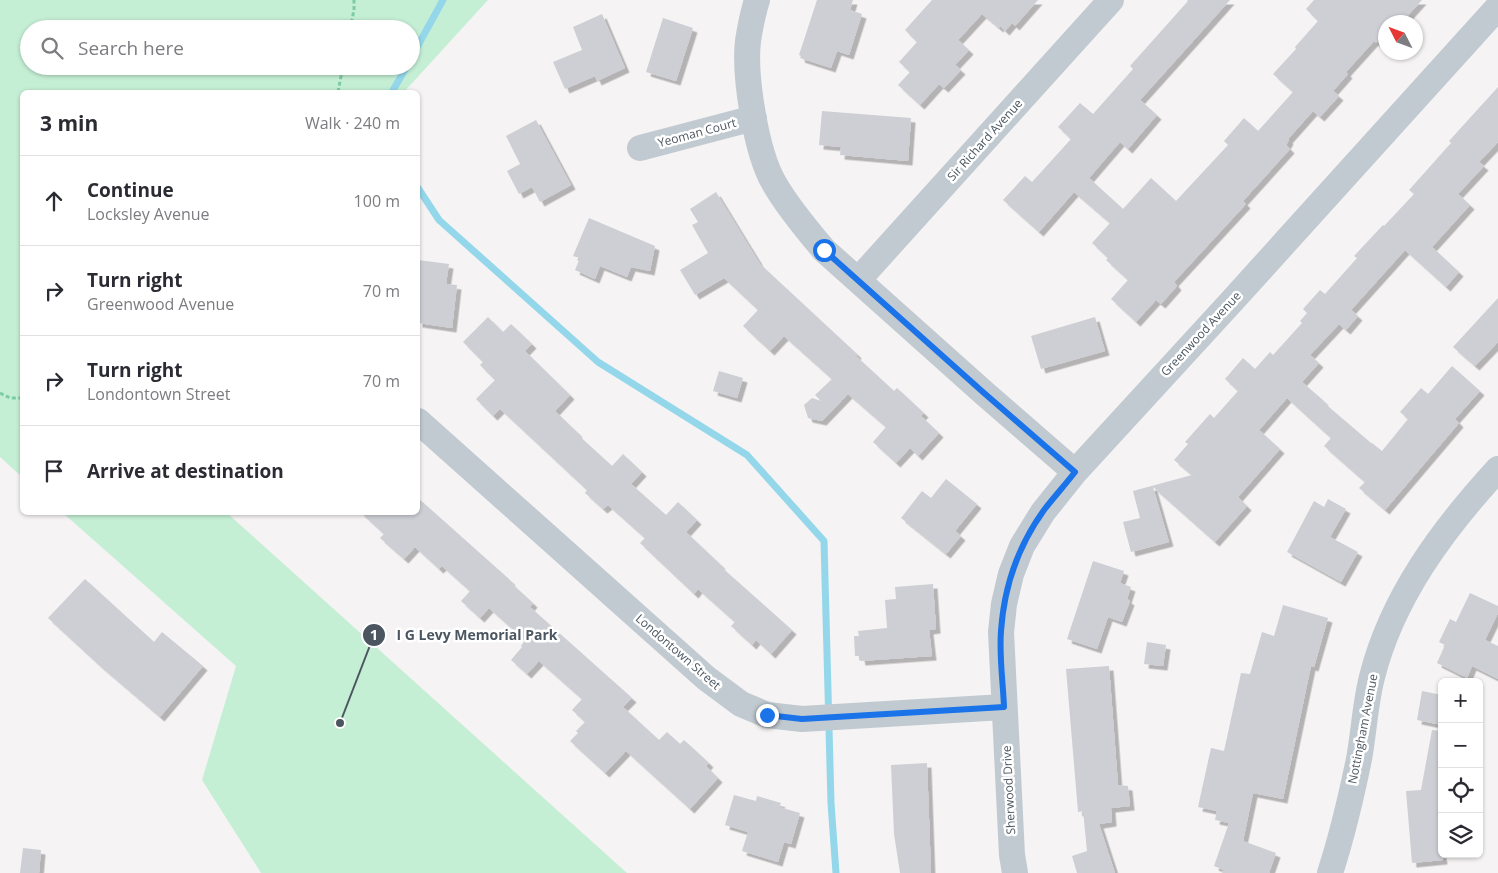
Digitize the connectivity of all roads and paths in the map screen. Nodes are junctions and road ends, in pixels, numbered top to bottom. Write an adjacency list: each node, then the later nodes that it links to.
1 (354, 0): 5 (path)
2 (756, 0): 8 (street)
3 (1111, 0): 10 (street, Sir Richard Avenue)
4 (1498, 7): 15 (street, Greenwood Avenue)
5 (352, 20)
6 (341, 75): 7 (path)
7 (338, 90)
8 (754, 118): 9 (street, Yeoman Court); 10 (street)
9 (640, 148)
10 (859, 279): 15 (street)
11 (0, 394): 12 (path)
12 (20, 398)
13 (420, 423): 16 (street, Londontown Street)
14 (1498, 469): 18 (street, Nottingham Avenue)
15 (1075, 472): 16 (street, Greenwood Avenue)
16 (1004, 707): 17 (street, Sherwood Drive)
17 (1016, 873)
18 (1330, 873)

